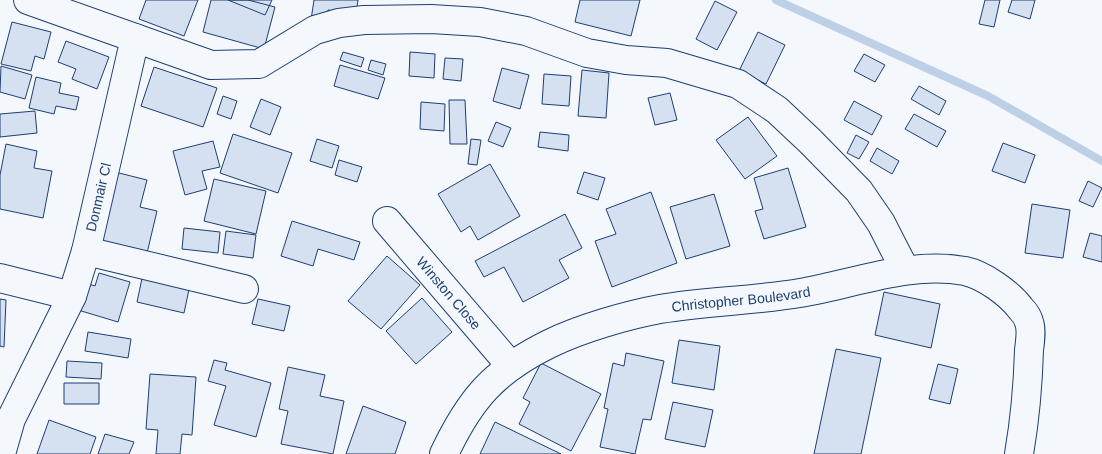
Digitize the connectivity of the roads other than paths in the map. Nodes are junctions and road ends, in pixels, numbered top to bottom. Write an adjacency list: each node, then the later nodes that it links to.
1 (28, 0): 2 (street)
2 (134, 38): 4 (street, Donmair Cl); 5 (street)
3 (387, 221): 9 (street, Winston Close)
4 (86, 251): 7 (street); 8 (street, Donmair Cl)
5 (904, 270): 9 (street, Christopher Boulevard); 12 (street, Christopher Boulevard)
6 (0, 278): 8 (street)
7 (244, 289)
8 (72, 296): 10 (street, Donmair Cl)
9 (511, 366): 11 (street, Christopher Boulevard)
10 (1, 454)
11 (444, 454)
12 (1019, 454)

